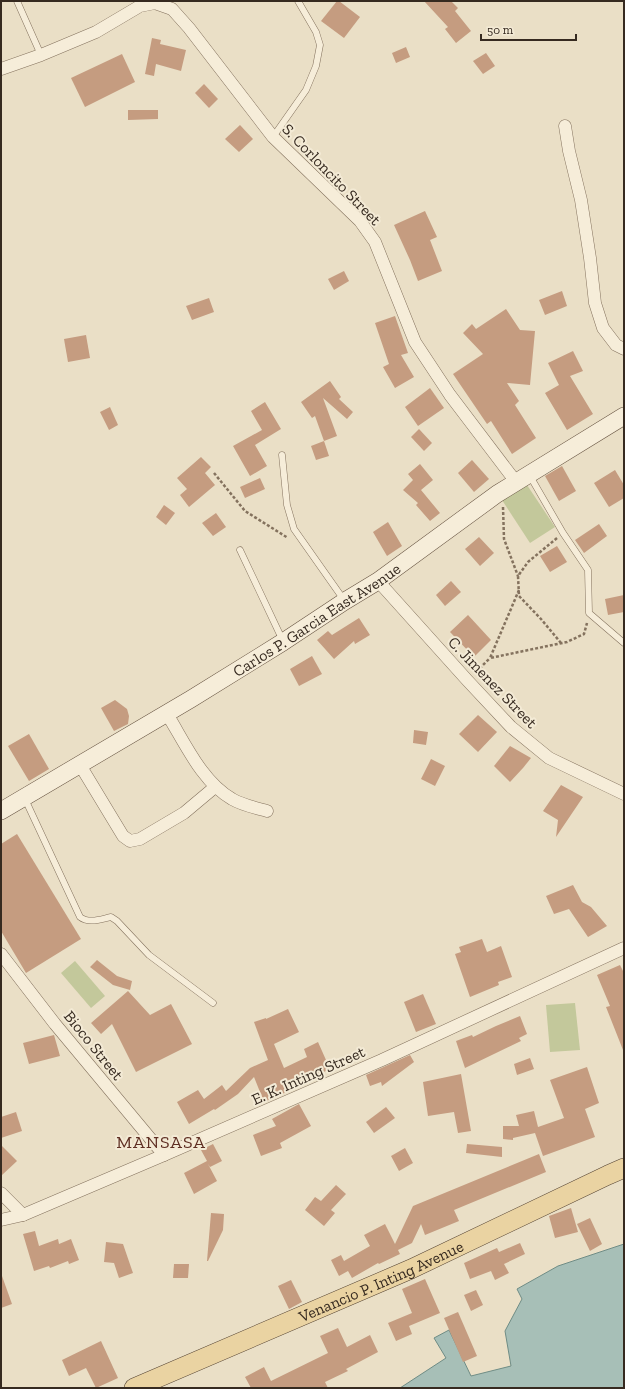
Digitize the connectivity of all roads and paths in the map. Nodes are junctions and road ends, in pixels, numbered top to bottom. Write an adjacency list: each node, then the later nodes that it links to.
1 (17, 1): 5 (lane)
2 (298, 1): 8 (lane)
3 (156, 2): 4 (street, S. Corloncito Street); 8 (street, S. Corloncito Street)
4 (138, 3): 5 (street, S. Corloncito Street)
5 (41, 55): 6 (street, S. Corloncito Street)
6 (1, 69)
7 (565, 126): 9 (street)
8 (273, 136): 13 (street, S. Corloncito Street)
9 (624, 349)
10 (623, 419): 13 (main road, Carlos P. Garcia East Avenue)
11 (282, 455): 21 (lane)
12 (214, 473): 16 (path)
13 (522, 478): 14 (main road, Carlos P. Garcia East Avenue); 15 (lane)
14 (497, 494): 18 (path); 19 (main road, Carlos P. Garcia East Avenue)
15 (563, 533): 18 (path); 22 (lane)
16 (291, 540)
17 (240, 550): 23 (lane)
18 (518, 576): 20 (path)
19 (378, 581): 21 (main road, Carlos P. Garcia East Avenue); 27 (street, C. Jimenez Street)
20 (519, 590): 24 (path); 26 (path)
21 (345, 601): 23 (main road, Carlos P. Garcia East Avenue)
22 (589, 613): 24 (path); 25 (lane)
23 (283, 642): 28 (main road, Carlos P. Garcia East Avenue)
24 (561, 643): 26 (path)
25 (624, 643)
26 (490, 658): 27 (path)
27 (466, 680): 31 (street, C. Jimenez Street)
28 (167, 714): 29 (main road, Carlos P. Garcia East Avenue); 30 (street)
29 (80, 765): 30 (street); 32 (main road, Carlos P. Garcia East Avenue)
30 (215, 787): 34 (street)
31 (624, 794)
32 (25, 797): 33 (main road, Carlos P. Garcia East Avenue); 37 (lane)
33 (1, 811)
34 (268, 811)
35 (624, 948): 38 (street, E. K. Inting Street)
36 (1, 954): 38 (street, Bioco Street)
37 (213, 1003)
38 (164, 1156): 41 (street, E. K. Inting Street)
39 (624, 1168): 43 (main road, Venancio P. Inting Avenue)
40 (1, 1193): 41 (street)
41 (23, 1215): 42 (street, E. K. Inting Street)
42 (1, 1220)
43 (134, 1388)

